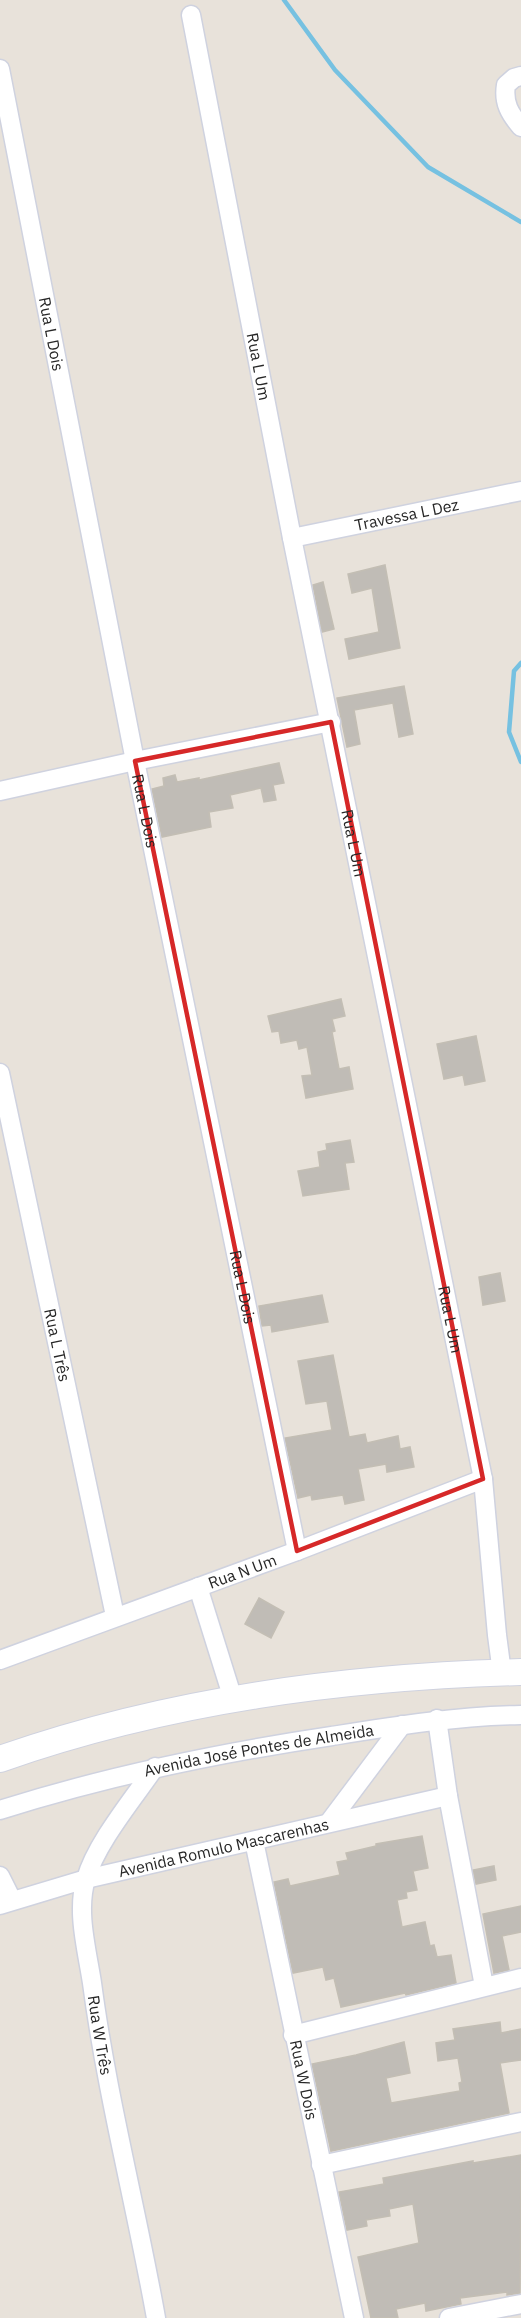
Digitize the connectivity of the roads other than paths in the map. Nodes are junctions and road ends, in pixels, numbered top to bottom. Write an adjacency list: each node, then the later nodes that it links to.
1 (191, 15): 6 (street, Rua L Um)
2 (0, 69): 8 (street, Rua L Dois)
3 (521, 76): 4 (street)
4 (521, 127)
5 (521, 491): 6 (street, Travessa L Dez)
6 (292, 538): 7 (street, Rua L Um)
7 (330, 722): 8 (street); 11 (street, Rua L Um)
8 (135, 761): 9 (street); 12 (street, Rua L Dois)
9 (0, 791)
10 (0, 1073): 14 (street, Rua L Três)
11 (483, 1479): 12 (street, Rua N Um); 16 (street, Rua L Um)
12 (297, 1551): 13 (street, Rua N Um)
13 (198, 1587): 14 (street, Rua N Um); 17 (street)
14 (116, 1616): 15 (street, Rua N Um)
15 (0, 1660)
16 (512, 1672): 17 (street)
17 (233, 1699): 21 (street)
18 (521, 1714): 19 (street, Avenida José Pontes de Almeida)
19 (437, 1719): 20 (street, Avenida José Pontes de Almeida); 23 (street)
20 (402, 1725): 22 (street, Avenida José Pontes de Almeida); 25 (street)
21 (0, 1759)
22 (155, 1767): 24 (street, Avenida José Pontes de Almeida); 28 (street, Rua W Três)
23 (448, 1796): 25 (street, Avenida Romulo Mascarenhas); 31 (street)
24 (0, 1810)
25 (330, 1821): 26 (street, Avenida Romulo Mascarenhas)
26 (254, 1841): 28 (street, Avenida Romulo Mascarenhas); 32 (street, Rua W Dois)
27 (0, 1876): 29 (street)
28 (86, 1879): 29 (street, Avenida Romulo Mascarenhas); 36 (street, Rua W Três)
29 (6, 1902)
30 (521, 1978): 31 (street)
31 (484, 1986): 32 (street)
32 (293, 2035): 34 (street, Rua W Dois)
33 (521, 2122): 34 (street)
34 (321, 2165): 37 (street, Rua W Dois)
35 (521, 2304): 38 (street)
36 (156, 2318)
37 (354, 2318)
38 (449, 2318)

